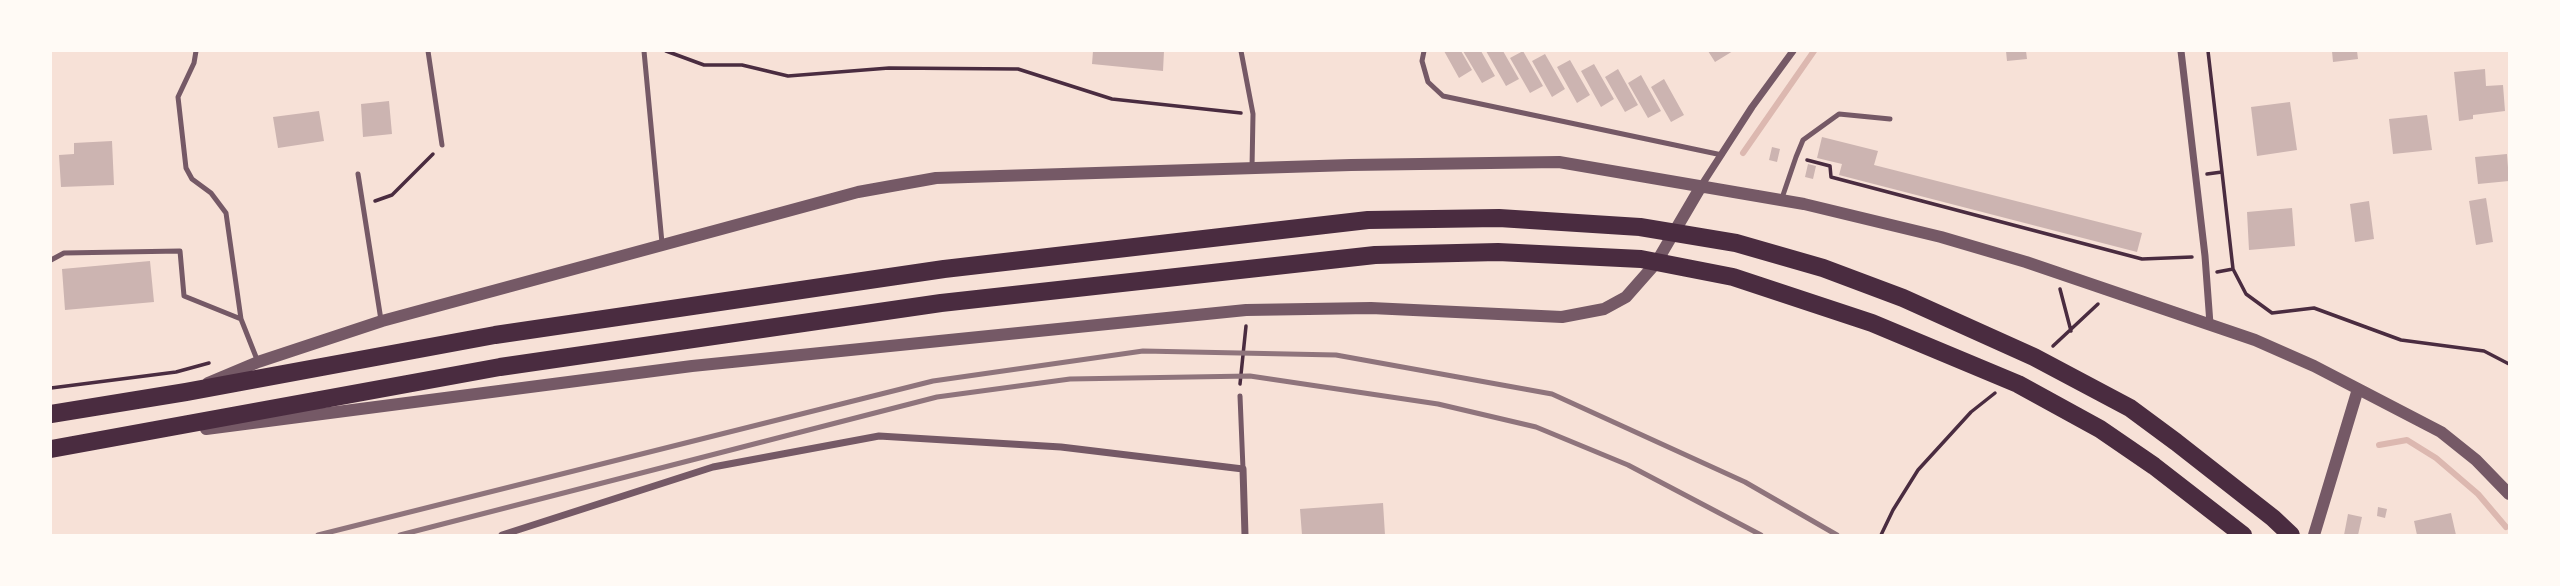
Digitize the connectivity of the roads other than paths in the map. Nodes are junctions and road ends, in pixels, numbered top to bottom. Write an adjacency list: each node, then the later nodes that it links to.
1 (196, 51): 17 (lane)
2 (428, 51): 9 (lane)
3 (644, 51): 15 (lane)
4 (1241, 51): 11 (lane)
5 (1424, 51): 10 (lane)
6 (1793, 51): 10 (street)
7 (2181, 51): 19 (street)
8 (1890, 119): 14 (lane)
9 (442, 145)
10 (1722, 155): 13 (street)
11 (1252, 169): 13 (street); 15 (street)
12 (358, 174): 18 (lane)
13 (1700, 188): 14 (street); 25 (street)
14 (1781, 201): 19 (street)
15 (663, 244): 18 (street)
16 (51, 260): 17 (lane)
17 (241, 319): 20 (lane)
18 (382, 321): 20 (street)
19 (2210, 324): 21 (street)
20 (258, 362): 22 (street)
21 (2358, 389): 27 (street); 32 (street)
22 (186, 392): 24 (main road); 31 (main road)
23 (1240, 396): 26 (lane)
24 (51, 414)
25 (51, 449): 30 (main road)
26 (1243, 469): 28 (street); 29 (street)
27 (2509, 494)
28 (502, 535)
29 (1245, 535)
30 (2243, 535)
31 (2291, 535)
32 (2314, 535)

